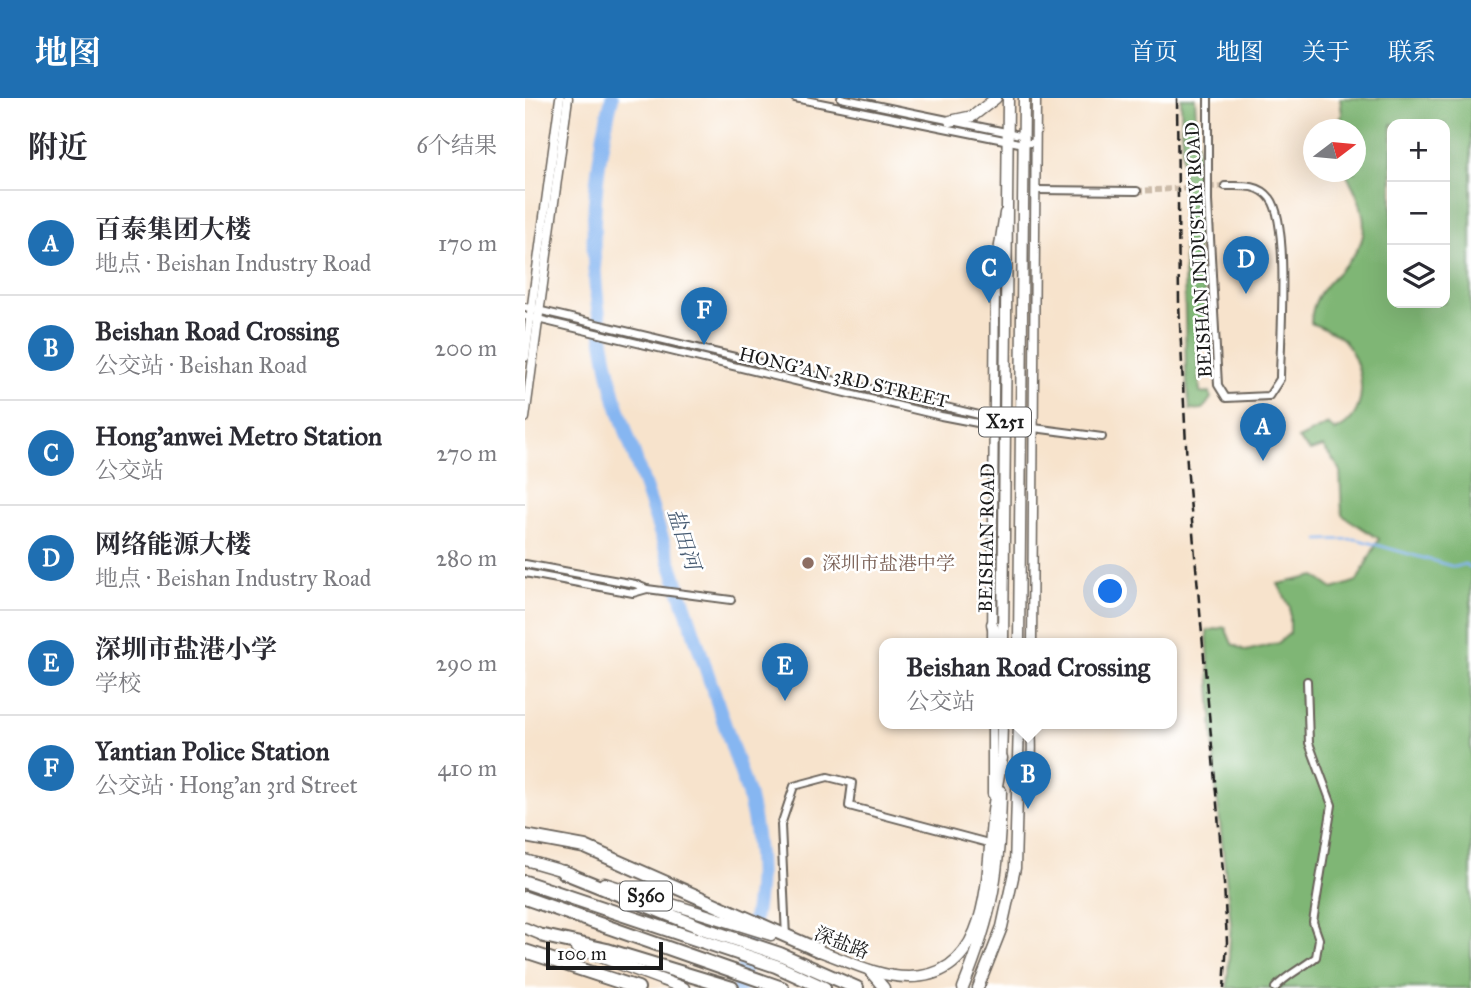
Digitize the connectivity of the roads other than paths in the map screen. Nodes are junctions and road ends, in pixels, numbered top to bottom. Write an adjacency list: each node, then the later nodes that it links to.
1 (559, 98): 18 (street)
2 (568, 98): 18 (street)
3 (795, 98): 11 (street)
4 (841, 98): 10 (street)
5 (996, 98): 10 (main road)
6 (1008, 98): 11 (main road, BEISHAN ROAD / X251)
7 (1024, 98): 12 (main road, BEISHAN ROAD / X251)
8 (1037, 98): 13 (street)
9 (1207, 98): 14 (street, BEISHAN INDUSTRY ROAD)
10 (950, 121): 11 (street)
11 (1008, 136): 12 (street); 17 (main road, BEISHAN ROAD / X251)
12 (1024, 140): 13 (street); 23 (main road, BEISHAN ROAD / X251)
13 (1036, 142): 15 (street)
14 (1225, 186)
15 (1036, 190): 16 (street); 24 (street)
16 (1137, 191)
17 (1007, 202): 21 (street); 22 (main road, BEISHAN ROAD / X251)
18 (532, 313): 19 (street); 20 (street); 21 (street, HONG'AN 3RD STREET); 21 (street, HONG'AN 3RD STREET)
19 (525, 358)
20 (525, 418)
21 (992, 423): 22 (street, HONG'AN 3RD STREET); 30 (street)
22 (1005, 426): 23 (street, HONG'AN 3RD STREET); 33 (main road, BEISHAN ROAD / X251)
23 (1021, 429): 24 (street, HONG'AN 3RD STREET); 34 (main road, BEISHAN ROAD / X251)
24 (1034, 429): 25 (street, HONG'AN 3RD STREET); 35 (street)
25 (1102, 437)
26 (525, 564): 28 (street)
27 (525, 573): 28 (street)
28 (647, 589): 29 (street)
29 (731, 600)
30 (992, 624): 31 (street); 32 (main road)
31 (992, 638)
32 (998, 638)
33 (1000, 638)
34 (1019, 638)
35 (1032, 638)
36 (1307, 681): 66 (street)
37 (992, 729): 43 (street)
38 (1002, 729): 41 (main road)
39 (1019, 729): 42 (main road)
40 (1031, 729): 42 (street)
41 (1002, 758): 43 (main road); 64 (main road)
42 (1018, 782): 65 (main road)
43 (992, 813): 45 (main road)
44 (525, 836): 50 (highway)
45 (992, 844): 53 (street); 56 (main road)
46 (525, 860): 47 (main road, S360)
47 (563, 872): 50 (main road, S360); 62 (highway)
48 (525, 881): 61 (highway)
49 (525, 898): 60 (highway)
50 (733, 915): 53 (main road, S360); 53 (highway)
51 (525, 928): 52 (main road)
52 (544, 936): 58 (main road); 59 (highway)
53 (784, 938): 54 (highway)
54 (818, 950): 56 (main road, 深盐路)
55 (525, 951): 57 (highway)
56 (866, 967): 63 (main road, 深盐路)
57 (638, 988)
58 (684, 988)
59 (732, 988)
60 (782, 988)
61 (824, 988)
62 (857, 988)
63 (884, 988)
64 (963, 988)
65 (978, 988)
66 (1275, 988)

